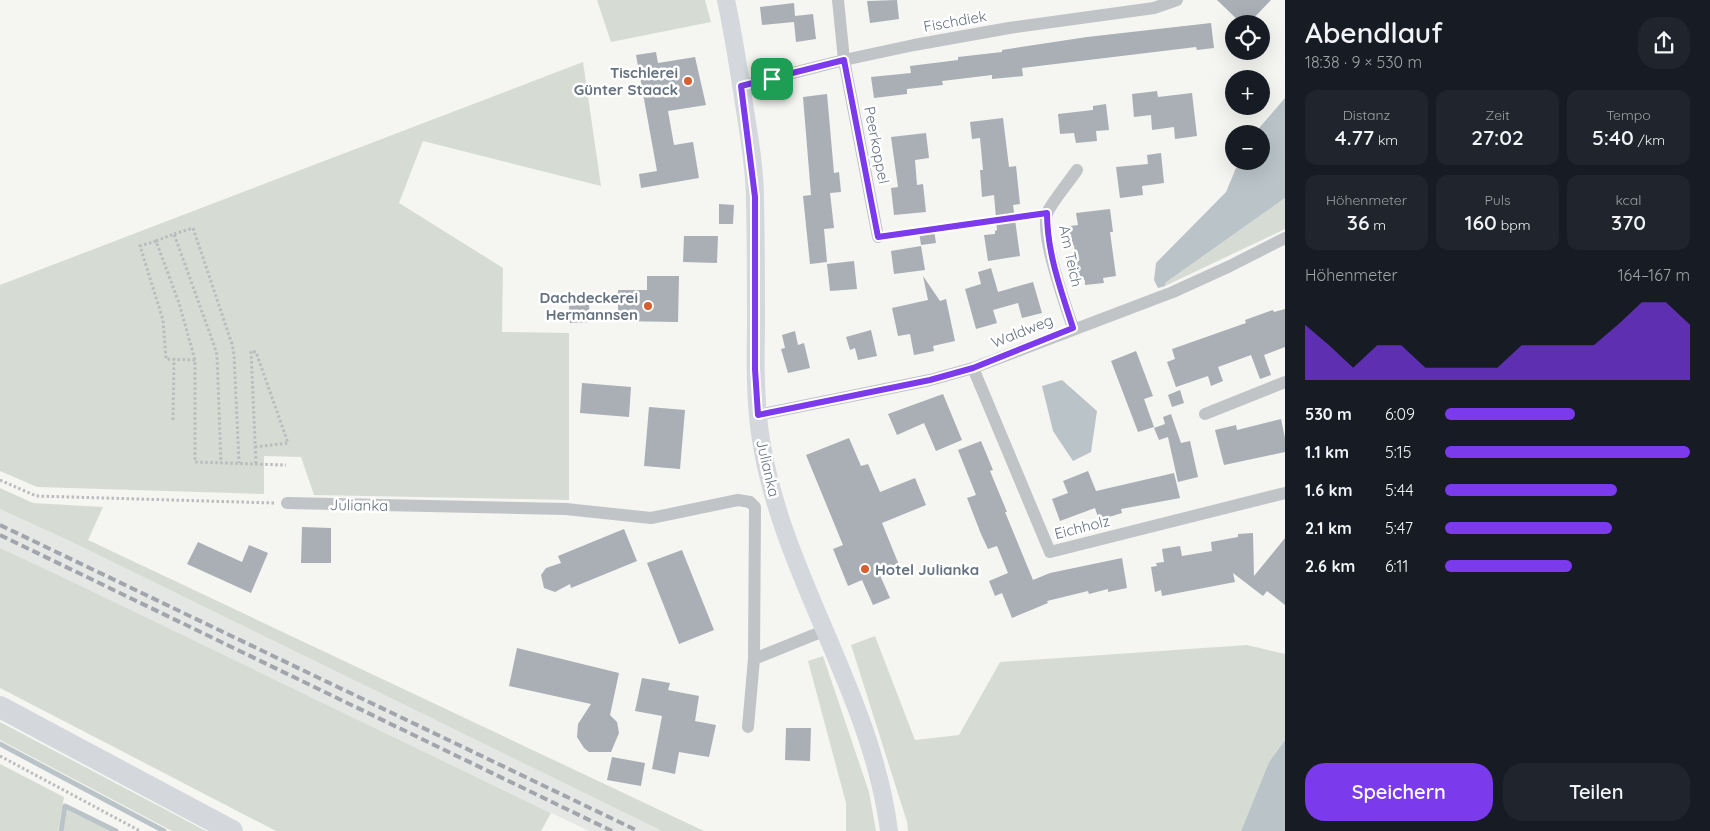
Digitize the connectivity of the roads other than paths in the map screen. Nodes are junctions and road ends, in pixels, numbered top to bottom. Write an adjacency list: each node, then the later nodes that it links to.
1 (726, 0): 5 (street, Julianka)
2 (838, 0): 4 (street, Peerkoppel)
3 (1177, 0): 4 (street, Fischdiek)
4 (844, 60): 5 (street, Fischdiek); 7 (street, Peerkoppel)
5 (741, 86): 13 (street, Julianka)
6 (1077, 170): 9 (street, Am Teich)
7 (878, 237)
8 (1285, 238): 9 (street, Waldweg)
9 (1073, 328): 10 (street, Waldweg)
10 (973, 368): 13 (street, Waldweg); 14 (street, Eichholz)
11 (1285, 382): 12 (street)
12 (1206, 414)
13 (758, 415): 16 (street, Julianka)
14 (1285, 493)
15 (287, 503): 17 (street, Julianka)
16 (826, 630): 17 (street); 21 (street, Julianka)
17 (754, 659): 19 (street, Julianka)
18 (0, 707): 20 (highway)
19 (748, 726)
20 (232, 831)
21 (889, 831)

